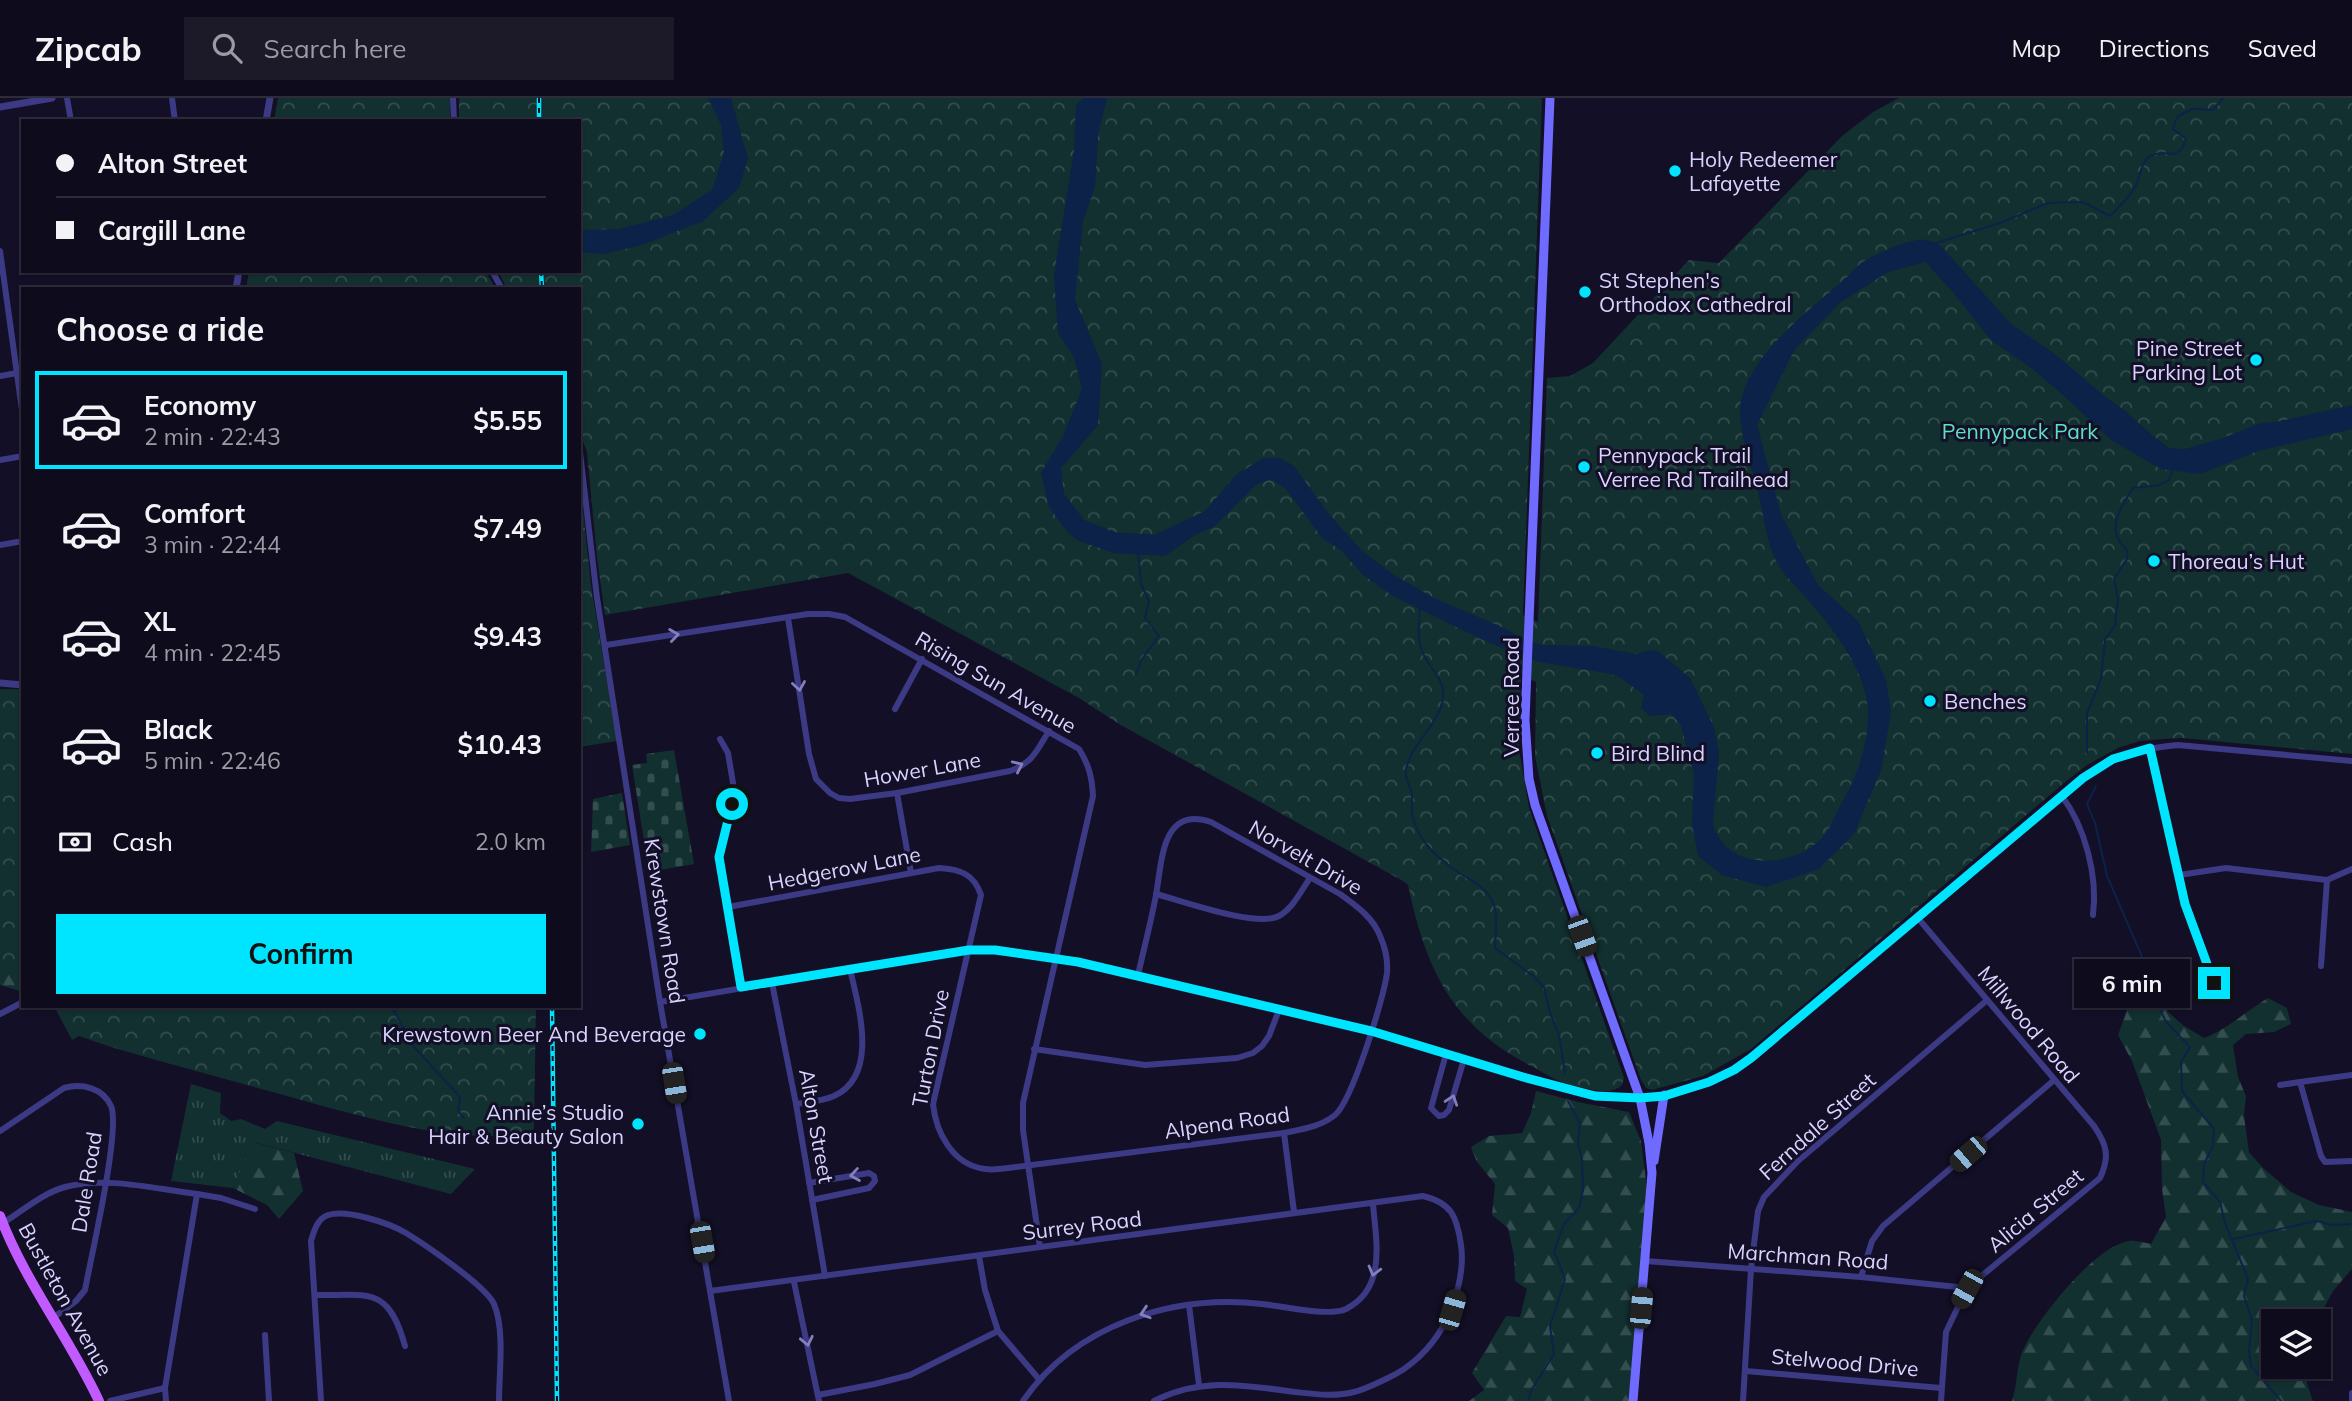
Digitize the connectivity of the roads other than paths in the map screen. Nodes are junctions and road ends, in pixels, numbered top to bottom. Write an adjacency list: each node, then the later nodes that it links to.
1 (52, 98): 7 (street)
2 (67, 98): 8 (street)
3 (172, 98): 9 (street)
4 (270, 98): 10 (street)
5 (453, 98): 11 (street)
6 (1550, 98): 65 (main road, Verree Road)
7 (0, 107)
8 (71, 119)
9 (175, 119)
10 (266, 119)
11 (454, 119)
12 (0, 251): 13 (street)
13 (3, 292): 14 (street)
14 (17, 373): 15 (street); 16 (street)
15 (0, 376)
16 (21, 402)
17 (21, 456): 18 (street)
18 (0, 460)
19 (581, 461): 23 (street, Krewstown Road)
20 (21, 541): 21 (street)
21 (0, 545)
22 (788, 618): 23 (street, Rising Sun Avenue, one-way to 22); 24 (street, Rising Sun Avenue); 32 (street, Hower Lane, one-way to 32)
23 (606, 645): 52 (street, Krewstown Road)
24 (922, 659): 27 (street); 28 (street, Rising Sun Avenue)
25 (0, 683): 26 (street)
26 (21, 685)
27 (895, 709)
28 (1049, 731): 32 (street, Hower Lane, one-way to 28); 44 (street, Rising Sun Avenue)
29 (720, 739): 40 (street)
30 (2150, 748): 31 (street); 33 (street); 36 (street)
31 (2352, 761)
32 (897, 793): 35 (street)
33 (2061, 795): 41 (street); 42 (street)
34 (2352, 869): 38 (street)
35 (911, 873): 40 (street, Hedgerow Lane); 43 (street, Hedgerow Lane)
36 (2179, 875): 38 (street); 49 (street)
37 (1310, 878): 39 (street); 39 (street, Norvelt Drive); 56 (street, Norvelt Drive)
38 (2327, 880): 45 (street)
39 (1156, 894): 47 (street)
40 (728, 907): 50 (street)
41 (2093, 915)
42 (1917, 917): 51 (street, Millwood Road); 64 (street)
43 (969, 950): 44 (street); 46 (street); 71 (street, Turton Drive)
44 (1055, 957): 47 (street); 57 (street, Rising Sun Avenue)
45 (2321, 966)
46 (850, 969): 48 (street); 66 (street)
47 (1138, 975): 54 (street)
48 (772, 983): 50 (street); 66 (street, Alton Street)
49 (2214, 983)
50 (741, 987): 52 (street)
51 (1986, 1001): 61 (street, Millwood Road); 84 (street, Ferndale Street)
52 (660, 1002): 89 (street, Krewstown Road)
53 (21, 1003): 55 (street)
54 (1279, 1010): 56 (street); 57 (street)
55 (0, 1014)
56 (1371, 1031): 58 (street); 68 (street, Alpena Road)
57 (1034, 1049): 71 (street, Rising Sun Avenue)
58 (1447, 1054): 59 (street); 59 (street, one-way to 59)
59 (1464, 1059): 65 (street)
60 (2352, 1075): 62 (street)
61 (2053, 1081): 69 (street, Millwood Road); 86 (street)
62 (2300, 1082): 63 (street); 70 (street)
63 (2280, 1085)
64 (1664, 1096): 65 (street); 72 (main road)
65 (1640, 1098): 72 (main road, Verree Road)
66 (796, 1104): 74 (street, Alton Street)
67 (0, 1131): 73 (street, Dale Road)
68 (1284, 1133): 71 (street, Alpena Road); 79 (street)
69 (2108, 1156): 88 (street, Alicia Street)
70 (2352, 1161)
71 (1028, 1166): 81 (street, Rising Sun Avenue)
72 (1651, 1173): 83 (main road, Verree Road)
73 (105, 1182): 75 (street); 80 (street); 92 (street, Dale Road)
74 (809, 1183): 76 (street, Alton Street); 76 (street, one-way to 74)
75 (197, 1194): 78 (street); 99 (street)
76 (812, 1200): 85 (street, Alton Street)
77 (1373, 1204): 79 (street, Surrey Road); 91 (street, one-way to 91); 98 (street, Surrey Road)
78 (255, 1209)
79 (1294, 1212): 81 (street, Surrey Road)
80 (1, 1221): 92 (main road, Bustleton Avenue)
81 (1040, 1247): 82 (street, Surrey Road)
82 (979, 1256): 85 (street, Surrey Road); 93 (street)
83 (1645, 1261): 84 (street, Marchman Road); 112 (main road, Verree Road)
84 (1751, 1269): 86 (street, Marchman Road); 96 (street, Ferndale Street)
85 (825, 1276): 87 (street, Surrey Road)
86 (1861, 1277): 88 (street, Marchman Road)
87 (794, 1282): 89 (street, Surrey Road); 102 (street, one-way to 102)
88 (1967, 1289): 100 (street, Alicia Street)
89 (710, 1292): 109 (street, Krewstown Road)
90 (315, 1295): 95 (street); 107 (street); 108 (street)
91 (1189, 1305): 97 (street, one-way to 97); 98 (street)
92 (53, 1318): 103 (main road, Bustleton Avenue)
93 (998, 1331): 97 (street); 102 (street)
94 (265, 1335): 106 (street)
95 (405, 1346)
96 (1746, 1371): 100 (street, Stelwood Drive); 113 (street, Ferndale Street)
97 (1038, 1378): 110 (street)
98 (1199, 1385): 111 (street)
99 (165, 1388): 104 (street); 105 (street)
100 (1941, 1388): 114 (street, Alicia Street)
101 (2352, 1393): 115 (street)
102 (818, 1398)
103 (99, 1401)
104 (110, 1401)
105 (166, 1401)
106 (268, 1401)
107 (321, 1401)
108 (499, 1401)
109 (729, 1401)
110 (1023, 1401)
111 (1154, 1401)
112 (1633, 1401)
113 (1743, 1401)
114 (1941, 1401)
115 (2352, 1401)

